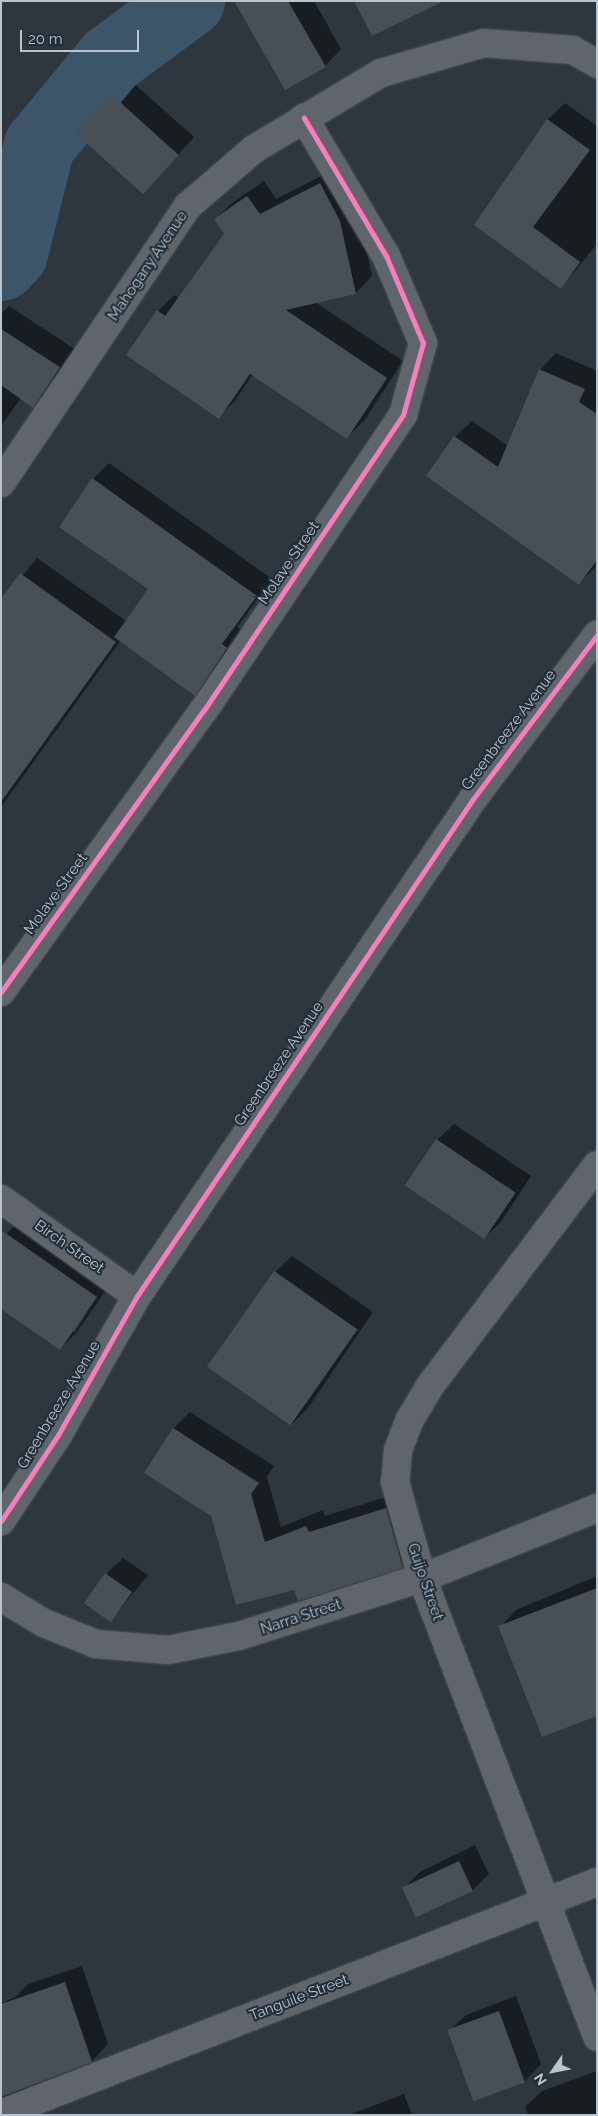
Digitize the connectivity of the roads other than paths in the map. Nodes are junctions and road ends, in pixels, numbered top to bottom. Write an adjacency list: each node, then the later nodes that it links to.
1 (597, 64): 2 (street, Mahogany Avenue)
2 (304, 118): 3 (street, Mahogany Avenue); 5 (street, Molave Street)
3 (1, 482)
4 (597, 634): 8 (street, Greenbreeze Avenue)
5 (1, 992)
6 (597, 1165): 11 (street, Guijo Street)
7 (1, 1199): 8 (street, Birch Street)
8 (137, 1296): 10 (street, Greenbreeze Avenue)
9 (597, 1508): 11 (street, Narra Street)
10 (1, 1520)
11 (422, 1578): 12 (street, Narra Street); 14 (street, Guijo Street)
12 (1, 1597)
13 (597, 1882): 14 (street, Tanguile Street)
14 (546, 1903): 15 (street, Guijo Street); 16 (street, Tanguile Street)
15 (597, 2037)
16 (1, 2114)

